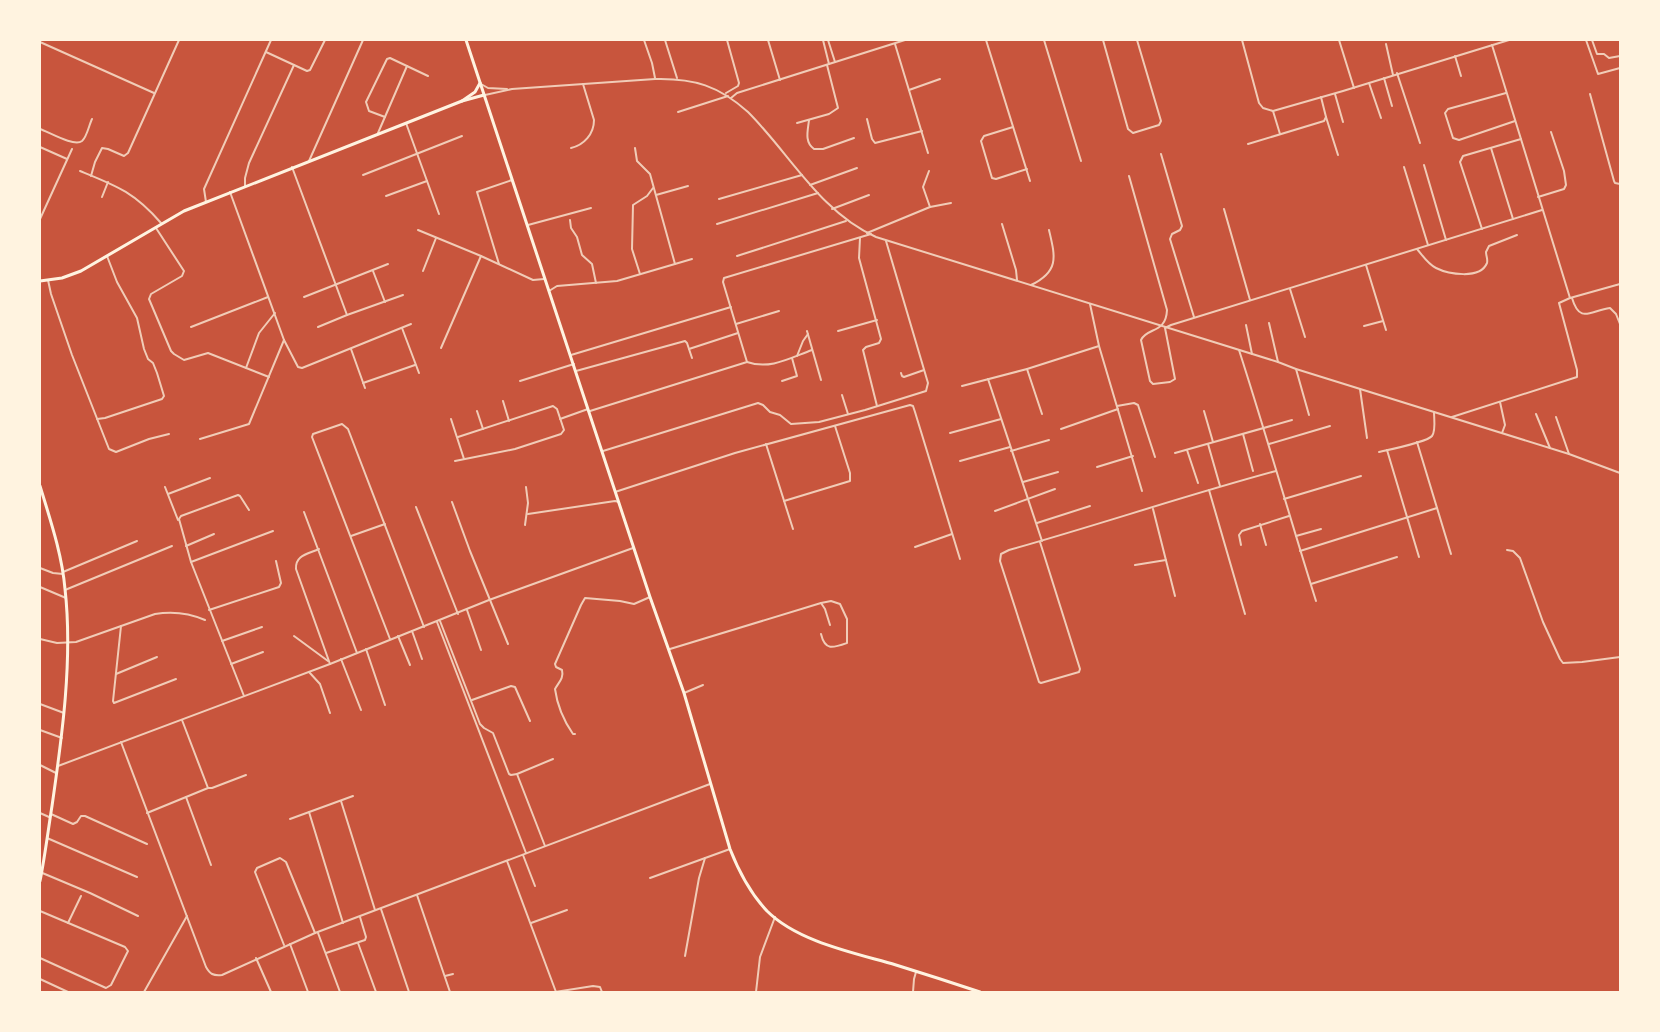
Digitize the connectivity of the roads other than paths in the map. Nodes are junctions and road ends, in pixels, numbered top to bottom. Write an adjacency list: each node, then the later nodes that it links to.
1 (178, 40): 49 (street)
2 (271, 40): 26 (street)
3 (325, 40): 31 (street)
4 (364, 40): 93 (street)
5 (466, 40): 43 (main road)
6 (644, 40): 40 (street)
7 (665, 40): 38 (street)
8 (727, 40): 51 (street)
9 (768, 40): 42 (street)
10 (823, 40): 30 (street)
11 (828, 40): 29 (street)
12 (905, 40): 23 (street)
13 (986, 40): 72 (street)
14 (1044, 40): 94 (street)
15 (1103, 40): 16 (street)
16 (1137, 40)
17 (1242, 40): 60 (street)
18 (1340, 40): 46 (street)
19 (1509, 40): 25 (street)
20 (1586, 40): 33 (street)
21 (1592, 40): 28 (street)
22 (40, 42): 49 (street)
23 (895, 44): 29 (street); 48 (street)
24 (1386, 44): 35 (street)
25 (1492, 46): 27 (street); 50 (street)
26 (266, 52): 31 (street); 123 (street)
27 (1455, 56): 34 (street); 37 (street)
28 (1620, 56)
29 (835, 62): 30 (street)
30 (828, 64): 42 (street); 67 (street)
31 (294, 65): 114 (street)
32 (407, 66): 36 (street); 62 (street); 62 (street)
33 (1620, 68)
34 (1397, 73): 35 (street); 81 (street)
35 (1394, 75): 39 (street)
36 (428, 76)
37 (1461, 76)
38 (677, 78): 40 (street); 51 (street)
39 (1384, 78): 44 (street); 59 (street)
40 (656, 79): 45 (street)
41 (940, 79): 48 (street)
42 (780, 80): 56 (street)
43 (480, 83): 47 (street); 54 (main road); 58 (main road)
44 (1369, 83): 46 (street); 64 (street)
45 (582, 84): 47 (street); 84 (street)
46 (1354, 88): 52 (street)
47 (512, 89): 54 (street)
48 (909, 90): 74 (street)
49 (155, 93): 104 (street)
50 (1506, 93): 69 (street); 69 (street)
51 (724, 94): 55 (street)
52 (1334, 94): 57 (street); 68 (street)
53 (1590, 94): 110 (street)
54 (484, 95): 58 (main road); 106 (main road)
55 (728, 96): 56 (street); 61 (street)
56 (732, 98): 103 (street)
57 (1321, 98): 60 (street); 63 (street)
58 (462, 101): 70 (main road)
59 (1392, 106)
60 (1272, 111): 77 (street)
61 (678, 112)
62 (385, 117): 76 (street)
63 (1326, 117): 77 (street); 91 (street)
64 (1381, 118)
65 (92, 119): 73 (street)
66 (868, 119): 74 (street)
67 (810, 120): 71 (street); 79 (street)
68 (1343, 122)
69 (1515, 122): 80 (street)
70 (406, 123): 76 (main road); 88 (street)
71 (797, 123)
72 (1014, 127): 99 (street); 99 (street)
73 (40, 129)
74 (922, 131): 89 (street)
75 (1551, 132): 120 (street)
76 (378, 133): 93 (main road)
77 (1280, 134): 82 (street)
78 (462, 136): 88 (street)
79 (854, 138)
80 (1521, 139): 86 (street); 120 (street)
81 (1420, 143)
82 (1248, 144)
83 (40, 148): 92 (street)
84 (570, 148)
85 (635, 148): 113 (street)
86 (1491, 148): 132 (street); 140 (street)
87 (72, 149): 92 (street)
88 (418, 153): 102 (street); 107 (street)
89 (928, 153)
90 (1161, 154): 184 (street)
91 (1338, 154)
92 (67, 159): 131 (street)
93 (309, 160): 97 (main road)
94 (1081, 161)
95 (1424, 165): 148 (street)
96 (1404, 167): 150 (street)
97 (292, 168): 114 (main road); 168 (street)
98 (857, 168): 111 (street)
99 (1027, 169): 108 (street)
100 (80, 171): 104 (street)
101 (929, 171): 125 (street)
102 (363, 175)
103 (802, 175): 111 (street); 122 (street)
104 (91, 176): 109 (street)
105 (1129, 176): 192 (street)
106 (512, 180): 138 (main road); 157 (street)
107 (427, 181): 118 (street); 130 (street)
108 (1030, 181)
109 (108, 182): 121 (street); 135 (street)
110 (1620, 184)
111 (810, 185): 116 (street)
112 (688, 186): 117 (street)
113 (654, 187): 117 (street); 162 (street)
114 (245, 188): 115 (main road)
115 (230, 192): 123 (main road); 175 (street)
116 (818, 193): 127 (street); 136 (street)
117 (656, 195): 158 (street)
118 (386, 196)
119 (869, 196): 127 (street)
120 (1538, 196): 129 (street)
121 (102, 197)
122 (719, 199)
123 (206, 202): 135 (main road)
124 (951, 203): 125 (street)
125 (930, 207): 143 (street)
126 (591, 208): 138 (street)
127 (832, 209): 134 (street)
128 (1224, 209): 177 (street)
129 (1542, 210): 132 (street); 176 (street)
130 (439, 214)
131 (40, 219)
132 (1513, 219): 140 (street)
133 (570, 220): 167 (street)
134 (846, 221): 143 (street); 154 (street)
135 (161, 223): 139 (main road)
136 (717, 224)
137 (1002, 224): 165 (street)
138 (527, 225): 163 (main road)
139 (155, 226): 152 (main road); 218 (street)
140 (1482, 229): 148 (street)
141 (418, 230): 146 (street)
142 (1049, 230): 170 (street)
143 (867, 233): 144 (street)
144 (870, 234): 147 (street); 149 (street)
145 (1517, 235): 151 (street)
146 (436, 238): 153 (street); 161 (street)
147 (860, 238): 180 (street); 185 (street)
148 (1446, 240): 150 (street)
149 (886, 241): 165 (street); 221 (street)
150 (1428, 245): 151 (street)
151 (1417, 249): 159 (street)
152 (107, 256): 164 (main road); 251 (street)
153 (481, 256): 157 (street); 204 (street)
154 (737, 256)
155 (692, 260): 158 (street)
156 (388, 264): 160 (street)
157 (499, 264): 163 (street)
158 (675, 264): 162 (street)
159 (1366, 265): 171 (street); 186 (street)
160 (373, 271): 168 (street); 178 (street)
161 (423, 271)
162 (640, 274): 167 (street)
163 (544, 279): 172 (main road)
164 (48, 280): 166 (main road); 251 (street)
165 (1017, 280): 170 (street)
166 (40, 281)
167 (596, 283): 172 (street)
168 (336, 284): 174 (street); 183 (street)
169 (1620, 284): 176 (street)
170 (1031, 285): 179 (street)
171 (1290, 289): 177 (street); 201 (street)
172 (549, 291): 210 (main road)
173 (403, 295): 178 (street)
174 (304, 296)
175 (268, 297): 182 (street); 194 (street)
176 (1571, 297): 190 (street); 236 (street)
177 (1250, 300): 184 (street)
178 (385, 302): 183 (street)
179 (1090, 304): 192 (street); 203 (street)
180 (731, 307): 189 (street); 210 (street)
181 (779, 311): 189 (street)
182 (275, 314): 202 (street); 218 (street)
183 (347, 315): 195 (street)
184 (1194, 317): 197 (street)
185 (877, 320): 199 (street); 237 (street)
186 (1383, 321): 193 (street); 198 (street)
187 (1269, 323): 215 (street)
188 (411, 324): 196 (street)
189 (736, 324): 200 (street)
190 (1620, 324)
191 (1246, 325): 209 (street)
192 (1161, 326): 197 (street); 197 (street)
193 (1364, 326)
194 (191, 327)
195 (318, 327)
196 (402, 328): 205 (street); 216 (street)
197 (1165, 328): 208 (street)
198 (1386, 330)
199 (838, 331)
200 (738, 333): 206 (street); 214 (street)
201 (1305, 337)
202 (284, 340): 205 (street); 225 (street)
203 (1099, 346): 219 (street); 238 (street)
204 (440, 348)
205 (351, 349): 230 (street)
206 (689, 349): 212 (street); 222 (street)
207 (812, 350): 211 (street); 211 (street); 227 (street)
208 (1239, 350): 209 (street); 258 (street)
209 (1252, 354): 215 (street)
210 (571, 355): 217 (main road)
211 (798, 356): 213 (street)
212 (692, 358)
213 (792, 358): 214 (street); 229 (street)
214 (746, 362): 239 (street)
215 (1278, 362): 220 (street)
216 (415, 364): 223 (street); 230 (street)
217 (574, 364): 222 (main road); 228 (street)
218 (246, 368): 225 (street)
219 (1027, 369): 226 (street); 245 (street)
220 (1296, 369): 233 (street); 247 (street)
221 (924, 370): 224 (street); 237 (street)
222 (576, 371): 239 (main road)
223 (420, 373)
224 (901, 373)
225 (269, 377): 267 (street)
226 (988, 379): 231 (street); 253 (street)
227 (821, 380)
228 (520, 381)
229 (782, 381)
230 (363, 383): 232 (street)
231 (962, 386)
232 (366, 388)
233 (1360, 388): 243 (street); 266 (street)
234 (842, 395): 244 (street)
235 (503, 401): 255 (street)
236 (1500, 402): 248 (street); 264 (street)
237 (877, 406): 244 (street)
238 (1117, 406): 240 (street); 284 (street)
239 (588, 410): 250 (street); 278 (main road)
240 (1118, 410): 260 (street); 283 (street)
241 (477, 411): 259 (street)
242 (1204, 411): 269 (street)
243 (1434, 412): 248 (street); 270 (street)
244 (848, 414): 278 (street)
245 (1042, 414)
246 (1536, 414): 275 (street)
247 (1309, 415)
248 (1451, 417): 264 (street)
249 (1556, 417): 282 (street)
250 (560, 418): 255 (street); 285 (street)
251 (97, 419): 262 (street)
252 (452, 419): 265 (street)
253 (1001, 419): 261 (street); 274 (street)
254 (1292, 420): 258 (street)
255 (509, 421): 259 (street)
256 (834, 425): 271 (street); 308 (street); 330 (street)
257 (1330, 426): 273 (street)
258 (1264, 427): 263 (street); 273 (street)
259 (483, 429): 265 (street)
260 (1061, 429)
261 (950, 433)
262 (168, 434)
263 (1243, 434): 269 (street); 289 (street)
264 (1502, 434): 275 (street)
265 (458, 437): 285 (street)
266 (1367, 438)
267 (200, 439)
268 (1049, 440): 279 (street)
269 (1213, 442): 272 (street)
270 (1417, 442): 277 (street); 314 (street)
271 (766, 444): 304 (street); 308 (street)
272 (1208, 444): 276 (street); 298 (street)
273 (1270, 444): 290 (street)
274 (1010, 447): 279 (street); 287 (street)
275 (1550, 448): 282 (street)
276 (1187, 450): 281 (street); 296 (street)
277 (1387, 450): 280 (street); 320 (street)
278 (603, 451): 304 (main road)
279 (1011, 451): 295 (street)
280 (1379, 452)
281 (1175, 453)
282 (1569, 454): 292 (street)
283 (1133, 456): 288 (street); 303 (street)
284 (1155, 457)
285 (464, 459): 286 (street)
286 (455, 461)
287 (960, 461)
288 (1097, 467)
289 (1253, 471)
290 (1276, 471): 298 (street); 307 (street)
291 (1058, 472): 295 (street)
292 (1620, 474)
293 (1361, 476): 307 (street)
294 (210, 478): 305 (street)
295 (1023, 482): 306 (street)
296 (1198, 483)
297 (40, 486): 353 (main road)
298 (1220, 486): 302 (street)
299 (165, 487): 305 (street)
300 (526, 487): 318 (street)
301 (1055, 489): 306 (street)
302 (1209, 490): 313 (street); 366 (street)
303 (1142, 491)
304 (615, 492): 310 (main road)
305 (168, 494): 321 (street)
306 (1028, 498): 316 (street); 322 (street)
307 (1284, 499): 319 (street)
308 (784, 500): 326 (street)
309 (452, 502): 360 (street)
310 (619, 502): 318 (street); 340 (main road)
311 (1090, 506): 322 (street)
312 (416, 507): 365 (street)
313 (1153, 508): 334 (street); 348 (street)
314 (1437, 508): 320 (street); 344 (street)
315 (249, 510): 321 (street)
316 (995, 511)
317 (304, 512): 341 (street)
318 (528, 514): 325 (street)
319 (1289, 516): 324 (street); 332 (street)
320 (1407, 516): 343 (street); 346 (street)
321 (179, 523): 338 (street)
322 (1037, 523): 334 (street)
323 (385, 524): 331 (street); 331 (street); 372 (street)
324 (1260, 524): 335 (street); 336 (street)
325 (525, 525)
326 (793, 529)
327 (1321, 529): 332 (street)
328 (273, 531): 350 (street)
329 (214, 534): 338 (street)
330 (952, 534): 339 (street); 347 (street)
331 (351, 536): 379 (street)
332 (1296, 536): 343 (street)
333 (137, 541): 353 (street)
334 (1041, 541): 334 (street)
335 (1241, 545)
336 (1266, 545)
337 (172, 546): 356 (street)
338 (186, 546): 350 (street)
339 (915, 547)
340 (634, 548): 358 (main road); 360 (street)
341 (319, 549): 387 (street); 392 (street)
342 (1507, 550): 389 (street)
343 (1300, 551): 354 (street)
344 (1450, 554)
345 (1397, 557): 354 (street)
346 (1419, 557)
347 (960, 558)
348 (1166, 560): 351 (street); 357 (street)
349 (276, 561): 363 (street)
350 (191, 562): 363 (street)
351 (1135, 564)
352 (40, 568): 353 (street)
353 (63, 573): 356 (main road)
354 (1310, 584): 361 (street)
355 (40, 587): 359 (street)
356 (65, 590): 359 (main road)
357 (1175, 596)
358 (650, 597): 384 (main road); 410 (street)
359 (66, 598): 381 (main road)
360 (489, 600): 364 (street); 382 (street)
361 (1316, 601)
362 (821, 603): 370 (street); 375 (street); 384 (street)
363 (210, 610): 380 (street)
364 (467, 610): 365 (street); 385 (street)
365 (458, 614): 368 (street)
366 (1244, 614)
367 (205, 620): 371 (street)
368 (440, 621): 369 (street); 401 (street)
369 (437, 622): 372 (street); 433 (street)
370 (830, 624)
371 (121, 626): 381 (street); 396 (street)
372 (424, 626): 374 (street)
373 (262, 627): 380 (street)
374 (412, 631): 377 (street); 391 (street)
375 (821, 634)
376 (294, 636): 392 (street)
377 (398, 636): 379 (street); 394 (street)
378 (40, 639): 381 (street)
379 (390, 639): 383 (street)
380 (222, 641): 393 (street)
381 (67, 643): 405 (main road)
382 (508, 644)
383 (366, 649): 387 (street); 403 (street)
384 (670, 649): 399 (main road)
385 (481, 650)
386 (263, 652): 393 (street)
387 (357, 652): 390 (street)
388 (157, 657): 396 (street)
389 (1620, 657)
390 (341, 659): 392 (street); 404 (street)
391 (422, 659)
392 (329, 662): 395 (street)
393 (231, 664): 400 (street)
394 (410, 665)
395 (309, 672): 400 (street); 406 (street)
396 (116, 674): 397 (street)
397 (176, 679)
398 (703, 685): 399 (street)
399 (684, 693): 419 (main road)
400 (244, 696): 407 (street)
401 (472, 700): 408 (street); 417 (street)
402 (40, 704): 405 (street)
403 (386, 705)
404 (361, 710)
405 (64, 713): 411 (main road)
406 (330, 713)
407 (182, 720): 412 (street); 420 (street)
408 (530, 721)
409 (40, 730): 411 (street)
410 (575, 734)
411 (62, 738): 415 (main road)
412 (121, 742): 415 (street); 426 (street)
413 (553, 759): 417 (street)
414 (40, 765): 416 (street)
415 (58, 766): 416 (main road)
416 (57, 773): 427 (main road)
417 (517, 774): 431 (street)
418 (246, 775): 420 (street)
419 (710, 784): 431 (street); 432 (main road)
420 (208, 788): 422 (street)
421 (353, 796): 423 (street)
422 (186, 797): 426 (street); 436 (street)
423 (341, 800): 425 (street); 447 (street)
424 (40, 812): 427 (street)
425 (309, 812): 428 (street); 453 (street)
426 (147, 813): 449 (street)
427 (50, 815): 429 (main road); 430 (street)
428 (290, 820)
429 (47, 838): 437 (main road); 438 (street)
430 (147, 844)
431 (545, 846): 433 (street)
432 (730, 849): 434 (street); 451 (main road)
433 (525, 854): 435 (street); 441 (street)
434 (704, 858): 439 (street); 460 (street)
435 (507, 861): 442 (street); 454 (street)
436 (211, 865)
437 (41, 873): 440 (main road); 448 (street)
438 (137, 877)
439 (650, 878)
440 (40, 881)
441 (536, 886)
442 (417, 895): 444 (street); 465 (street)
443 (81, 896): 452 (street)
444 (381, 909): 447 (street); 473 (street)
445 (567, 910): 454 (street)
446 (40, 911): 452 (street)
447 (375, 911): 450 (street)
448 (138, 916)
449 (187, 916): 462 (street); 468 (street)
450 (360, 917): 453 (street); 456 (street)
451 (774, 917): 463 (main road); 477 (street)
452 (68, 922): 461 (street)
453 (343, 923): 455 (street)
454 (531, 923): 475 (street)
455 (316, 933): 457 (street); 458 (street); 459 (street)
456 (357, 942): 459 (street); 472 (street)
457 (290, 944): 458 (street); 470 (street)
458 (285, 946): 462 (street)
459 (326, 953): 471 (street)
460 (685, 956)
461 (40, 958)
462 (256, 958): 469 (street)
463 (916, 971): 478 (street); 479 (main road)
464 (453, 974): 465 (street)
465 (445, 976): 474 (street)
466 (40, 979): 467 (street)
467 (68, 992)
468 (144, 992)
469 (271, 992)
470 (308, 992)
471 (340, 992)
472 (376, 992)
473 (409, 992)
474 (450, 992)
475 (556, 992): 476 (street)
476 (602, 992)
477 (756, 992)
478 (914, 992)
479 (980, 992)

